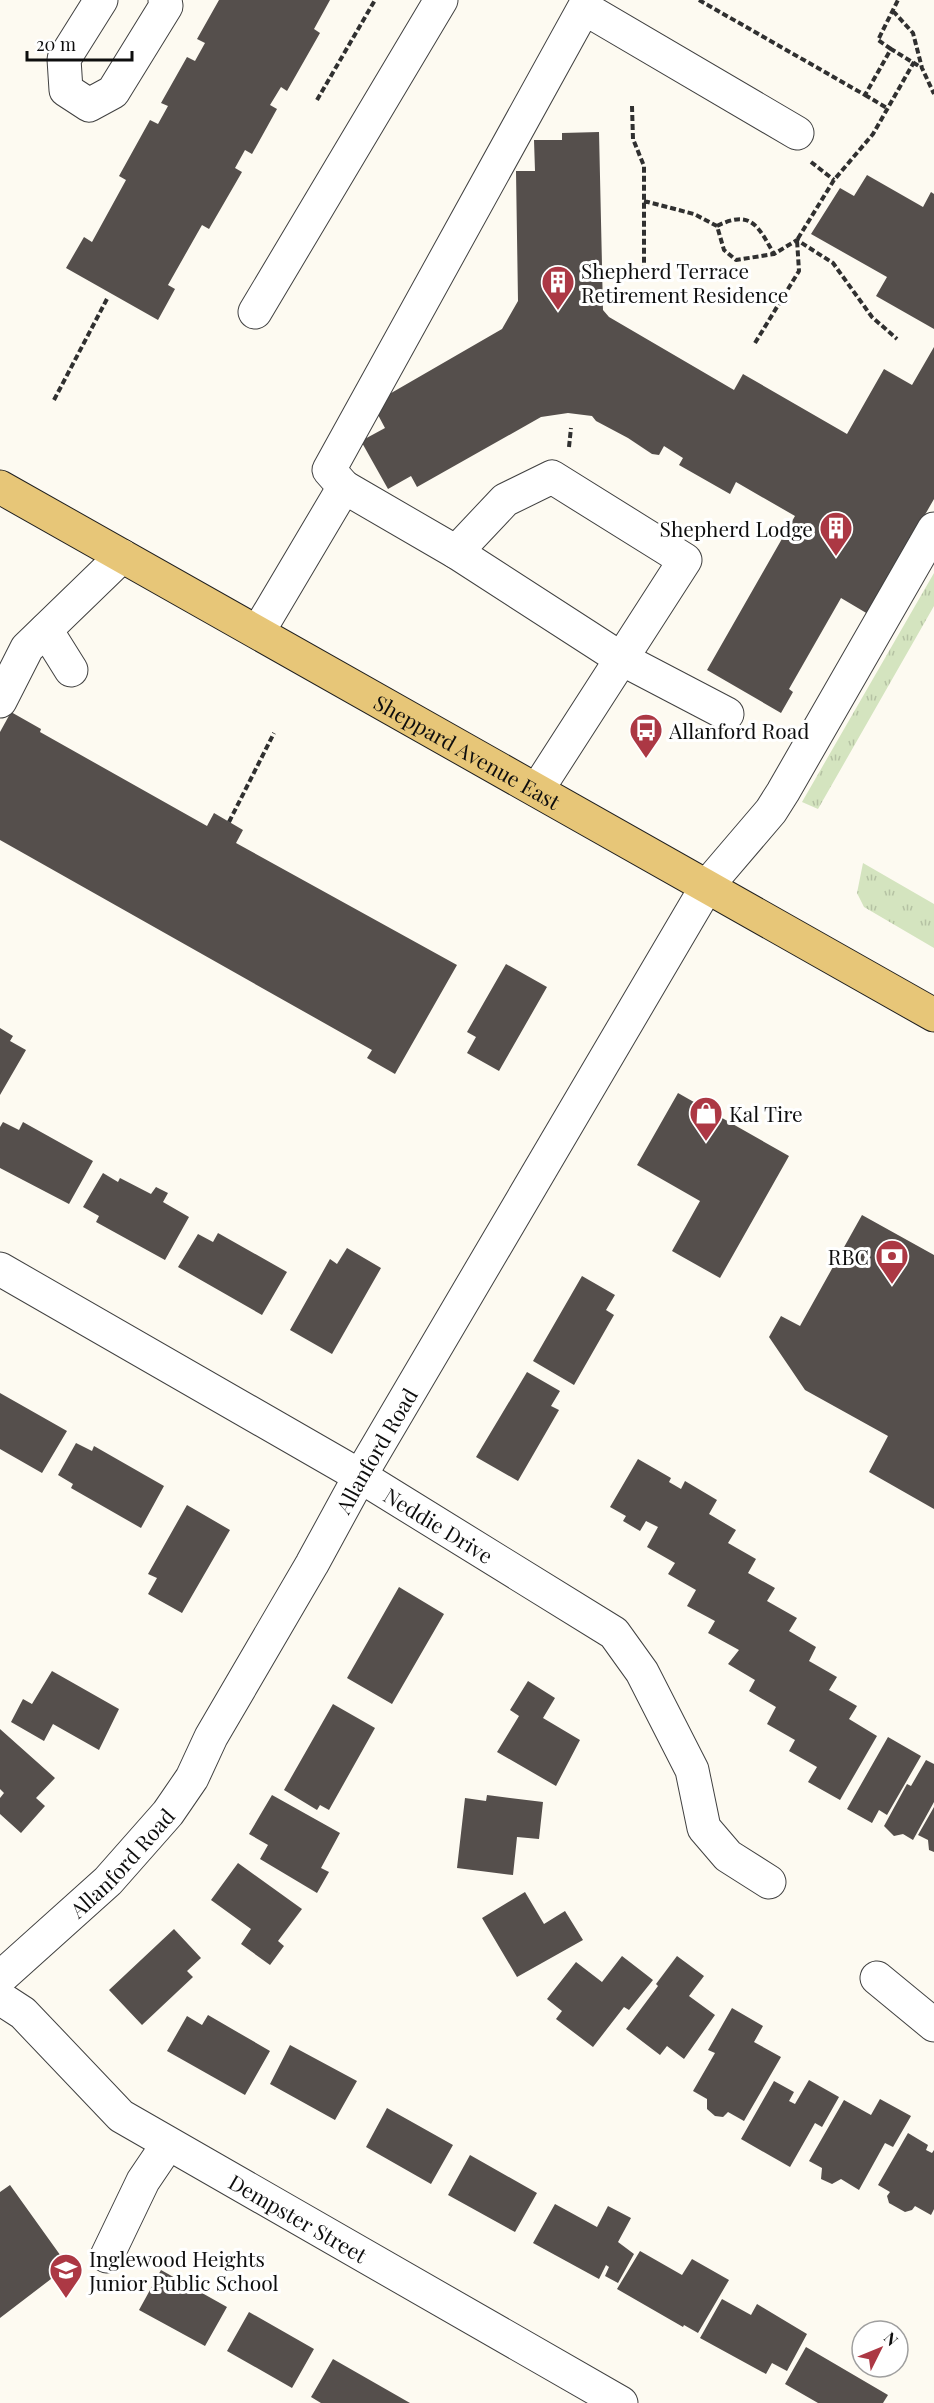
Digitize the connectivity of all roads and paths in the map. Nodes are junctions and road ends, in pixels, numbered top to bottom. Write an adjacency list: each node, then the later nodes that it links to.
1 (101, 0): 2 (street)
2 (165, 0)
3 (375, 0): 13 (path)
4 (441, 0): 23 (street)
5 (699, 0): 12 (path)
6 (898, 0): 7 (path)
7 (893, 10): 8 (path); 10 (path)
8 (891, 49): 9 (path); 12 (path)
9 (914, 62): 10 (path); 15 (path)
10 (922, 68): 11 (path)
11 (934, 94)
12 (865, 95): 15 (path)
13 (317, 100)
14 (632, 106): 17 (path)
15 (887, 108): 19 (path)
16 (797, 133): 28 (street)
17 (644, 201): 18 (path); 21 (path)
18 (717, 226): 20 (path); 20 (path)
19 (796, 240): 20 (path); 24 (path); 25 (path)
20 (774, 254)
21 (644, 273)
22 (108, 297): 26 (path)
23 (255, 312)
24 (897, 339)
25 (755, 343)
26 (54, 400)
27 (0, 487): 31 (main road, Sheppard Avenue East)
28 (344, 487): 30 (street); 33 (street)
29 (934, 529): 41 (street, Allanford Road)
30 (456, 552): 34 (street); 34 (street)
31 (122, 555): 32 (street); 33 (main road, Sheppard Avenue East)
32 (46, 630): 35 (street); 36 (street)
33 (258, 632): 39 (main road, Sheppard Avenue East)
34 (620, 658): 37 (street); 39 (street)
35 (71, 670)
36 (0, 700)
37 (727, 714)
38 (274, 733): 40 (path)
39 (537, 790): 41 (main road, Sheppard Avenue East)
40 (229, 822)
41 (708, 886): 42 (main road, Sheppard Avenue East); 44 (street, Allanford Road)
42 (934, 1015)
43 (0, 1269): 44 (street, Neddie Drive)
44 (360, 1476): 45 (street, Neddie Drive); 46 (street, Allanford Road)
45 (769, 1882)
46 (0, 1978)
47 (877, 1978): 49 (street)
48 (0, 1998): 50 (street, Dempster Street)
49 (934, 2025)
50 (168, 2145): 51 (street); 52 (street, Dempster Street)
51 (107, 2256)
52 (621, 2403)

